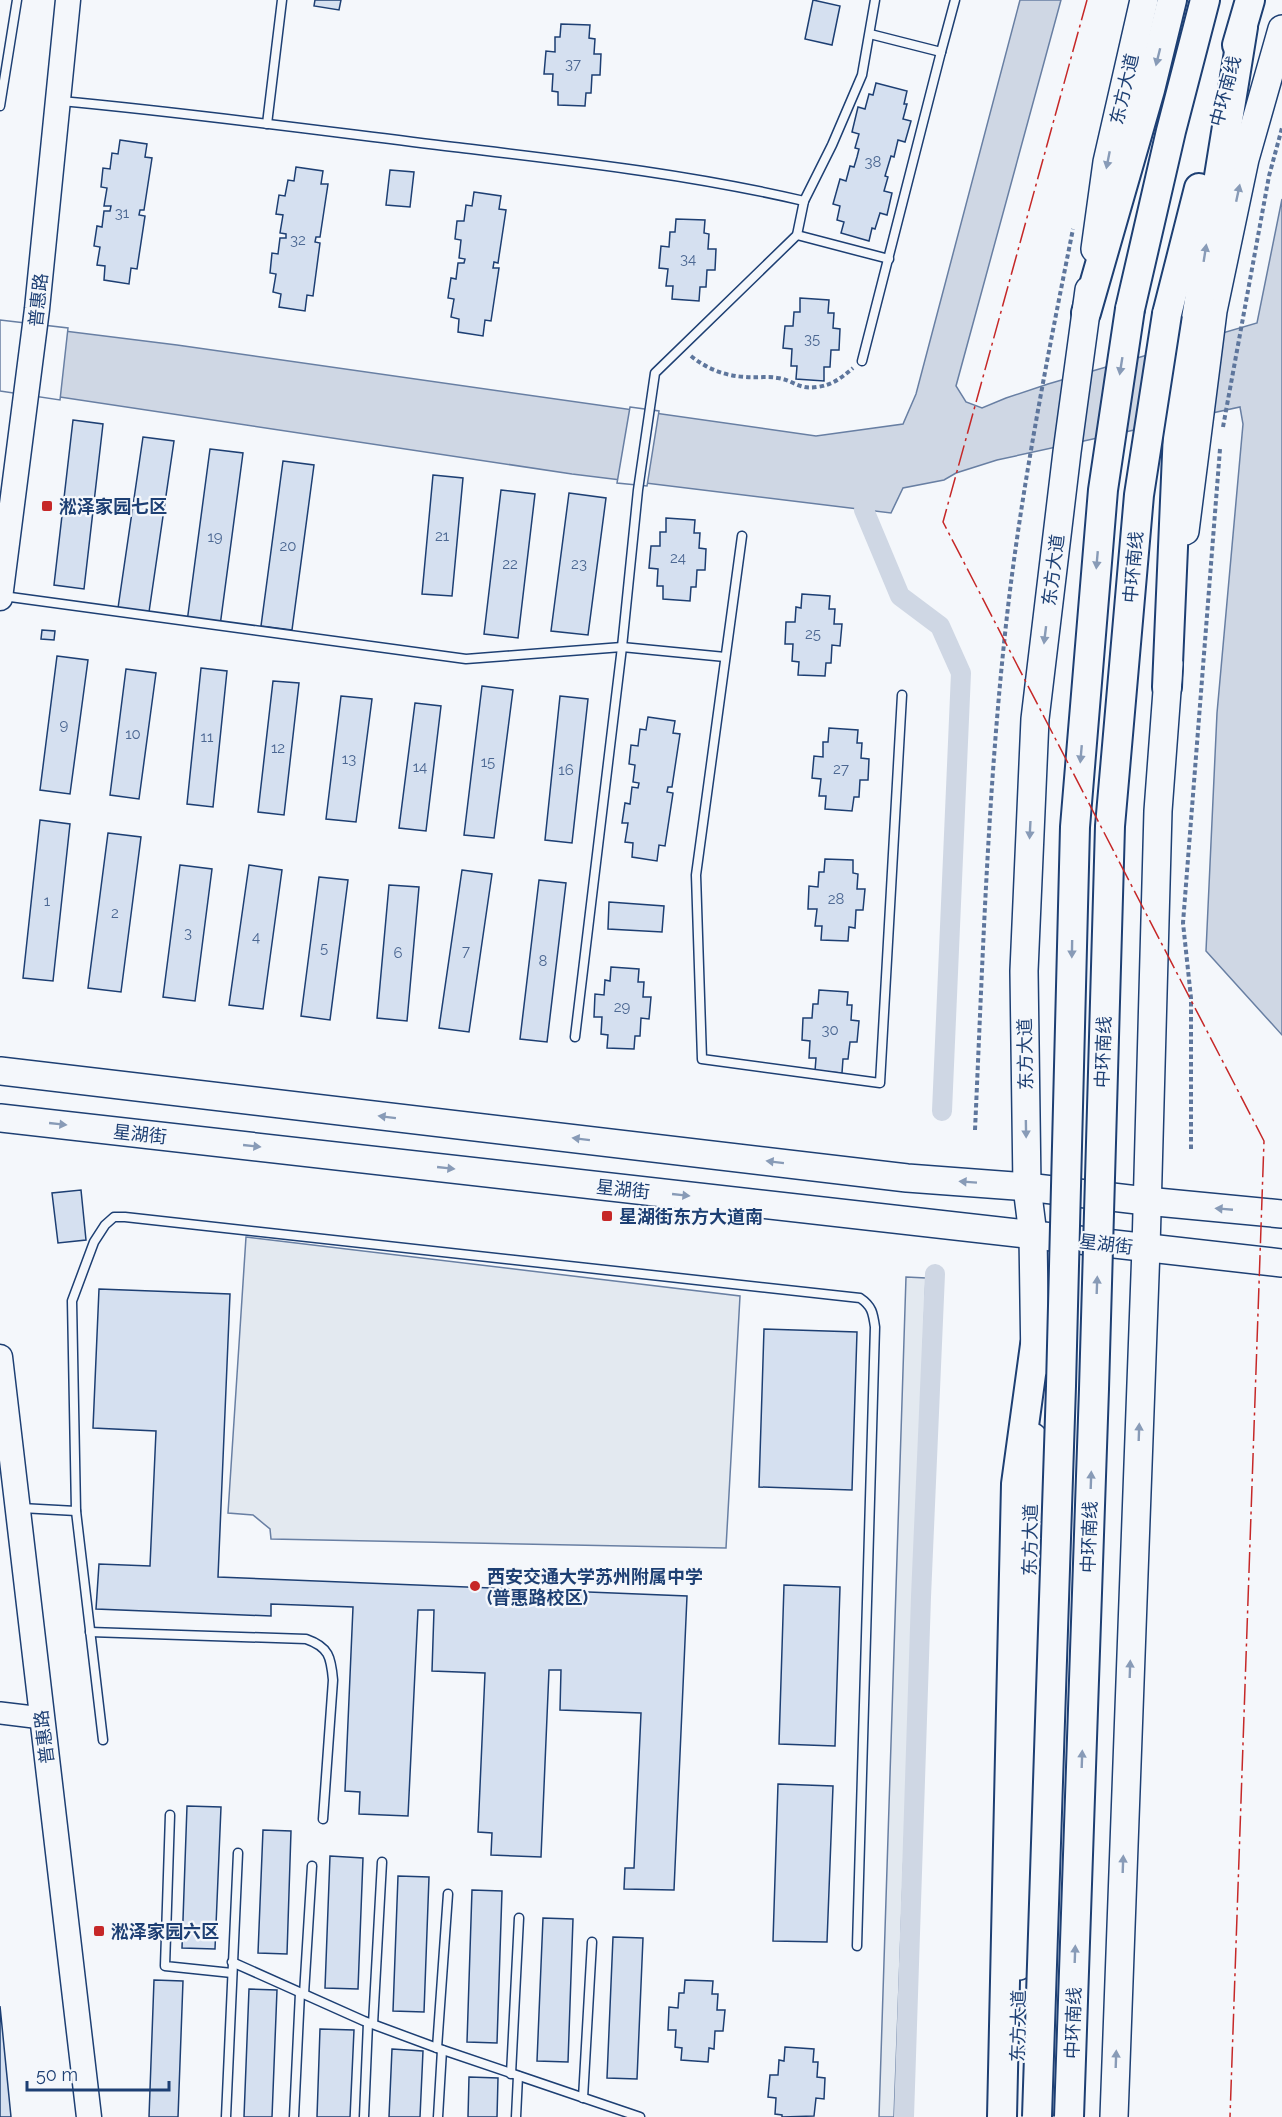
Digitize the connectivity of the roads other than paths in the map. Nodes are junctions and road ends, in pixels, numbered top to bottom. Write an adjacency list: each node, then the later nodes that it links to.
1 (17, 0): 14 (lane)
2 (68, 0): 15 (main road, 普惠路)
3 (282, 0): 16 (lane)
4 (875, 0): 12 (lane)
5 (955, 0): 13 (lane)
6 (1144, 0): 20 (main road, 东方大道, one-way to 20)
7 (1172, 0): 20 (highway, one-way to 20)
8 (1205, 0): 70 (highway, 中环南线, one-way to 70, bridge)
9 (1250, 0): 10 (highway, 中环南线)
10 (1243, 27): 26 (highway, one-way to 10); 71 (highway, 中环南线, one-way to 10, bridge)
11 (1282, 29): 26 (main road, one-way to 11)
12 (870, 34): 13 (lane); 17 (lane)
13 (941, 52): 19 (lane)
14 (0, 101)
15 (58, 101): 16 (lane); 23 (main road, 普惠路)
16 (267, 124): 17 (lane)
17 (804, 201): 18 (lane)
18 (797, 235): 19 (lane); 24 (lane)
19 (889, 259): 21 (lane)
20 (1086, 313): 31 (main road, 东方大道, one-way to 31)
21 (861, 361)
22 (742, 536): 25 (lane)
23 (0, 596): 24 (lane)
24 (622, 647): 25 (lane); 28 (lane)
25 (725, 657): 27 (lane)
26 (1167, 687): 32 (main road)
27 (902, 694)
28 (575, 1037)
29 (0, 1071): 31 (main road, one-way to 29)
30 (0, 1118): 34 (main road, 星湖街, one-way to 34)
31 (1027, 1186): 32 (main road); 34 (main road, 东方大道)
32 (1146, 1201): 33 (main road, one-way to 32); 35 (main road)
33 (1282, 1214)
34 (1033, 1235): 35 (main road, 星湖街); 37 (main road, 东方大道)
35 (1146, 1248): 36 (main road, 星湖街); 72 (main road, one-way to 35)
36 (1282, 1263)
37 (1035, 1345): 68 (highway); 69 (main road, 东方大道)
38 (0, 1357): 39 (main road, 普惠路)
39 (18, 1507): 40 (lane); 43 (main road, 普惠路)
40 (76, 1511): 41 (lane); 53 (lane)
41 (90, 1632): 44 (lane); 46 (lane)
42 (0, 1713): 43 (street)
43 (42, 1718): 61 (main road, 普惠路)
44 (103, 1740)
45 (170, 1815): 55 (lane)
46 (323, 1819)
47 (238, 1853): 54 (lane)
48 (382, 1862): 57 (lane)
49 (312, 1866): 56 (lane)
50 (448, 1894): 58 (lane)
51 (519, 1917): 59 (lane)
52 (592, 1942): 60 (lane)
53 (857, 1946)
54 (232, 1962): 55 (lane); 56 (lane)
55 (232, 1973): 62 (lane)
56 (302, 1994): 57 (lane); 63 (lane)
57 (370, 2024): 58 (lane); 64 (lane)
58 (439, 2049): 59 (lane); 65 (lane)
59 (515, 2075): 60 (lane); 66 (lane)
60 (583, 2098): 67 (lane)
61 (89, 2117)
62 (226, 2117)
63 (294, 2117)
64 (364, 2117)
65 (438, 2117)
66 (516, 2117)
67 (640, 2117)
68 (1002, 2117)
69 (1016, 2117)
70 (1037, 2117)
71 (1070, 2117)
72 (1114, 2117)

